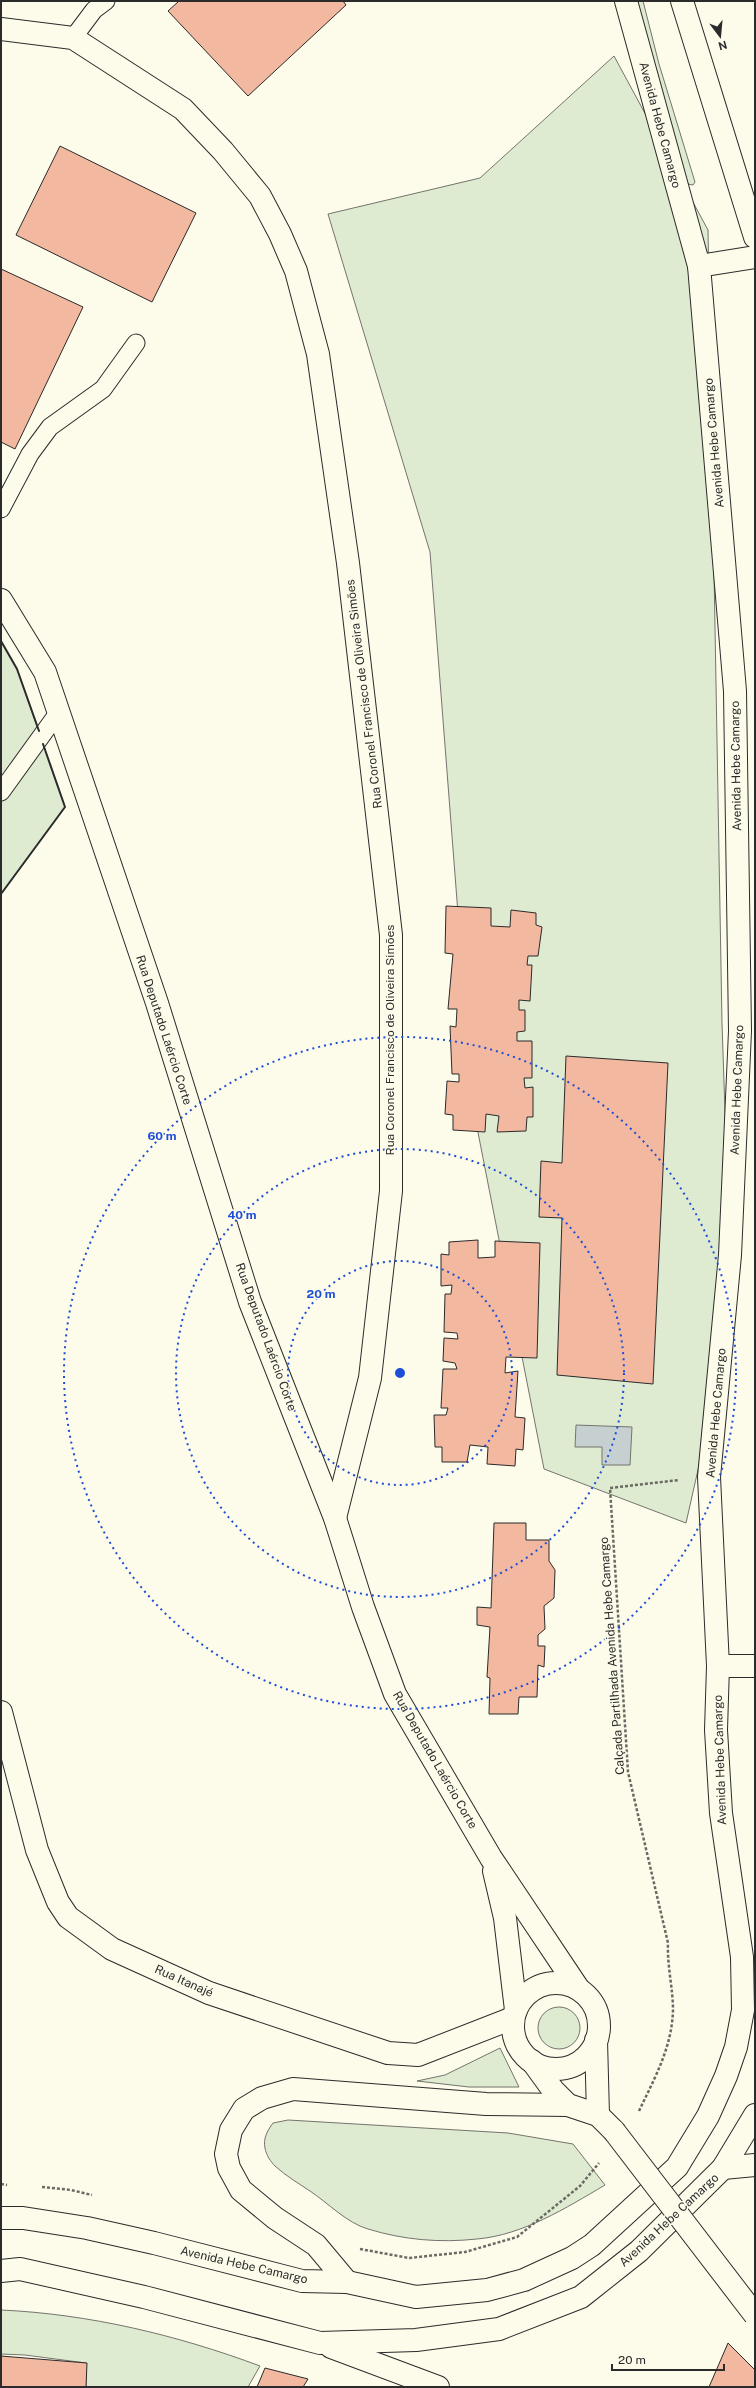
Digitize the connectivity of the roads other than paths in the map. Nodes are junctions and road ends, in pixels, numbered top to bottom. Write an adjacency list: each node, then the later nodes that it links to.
1 (106, 1): 5 (lane)
2 (626, 1): 8 (street, Avenida Hebe Camargo)
3 (682, 1): 6 (street)
4 (1, 29): 5 (street, Rua Coronel Francisco de Oliveira Simões)
5 (73, 38): 14 (street, Rua Coronel Francisco de Oliveira Simões)
6 (755, 237)
7 (755, 257): 8 (street)
8 (699, 266): 15 (street, Avenida Hebe Camargo)
9 (136, 343): 10 (lane)
10 (1, 509)
11 (1, 600): 12 (street, Rua Deputado Laércio Corte)
12 (58, 713): 13 (lane); 14 (street, Rua Deputado Laércio Corte)
13 (1, 792)
14 (335, 1518): 18 (street, Rua Deputado Laércio Corte)
15 (718, 1666): 16 (street); 30 (street, Avenida Hebe Camargo)
16 (755, 1666)
17 (1, 1712): 20 (street, Rua Itanajé)
18 (491, 1858): 19 (street, Rua Deputado Laércio Corte); 20 (street, Rua Deputado Laércio Corte)
19 (578, 1988): 20 (street); 21 (street)
20 (515, 2014): 22 (street)
21 (596, 2040): 22 (street); 24 (street)
22 (532, 2061): 23 (street)
23 (568, 2105): 24 (street); 30 (street)
24 (598, 2115): 31 (street, bridge)
25 (755, 2115): 27 (street, Avenida Hebe Camargo)
26 (755, 2165): 27 (street)
27 (723, 2168): 32 (street, Avenida Hebe Camargo)
28 (1, 2218): 30 (street, Avenida Hebe Camargo)
29 (1, 2271): 32 (street, Avenida Hebe Camargo)
30 (347, 2282)
31 (755, 2315)
32 (320, 2343): 33 (street)
33 (438, 2387)

